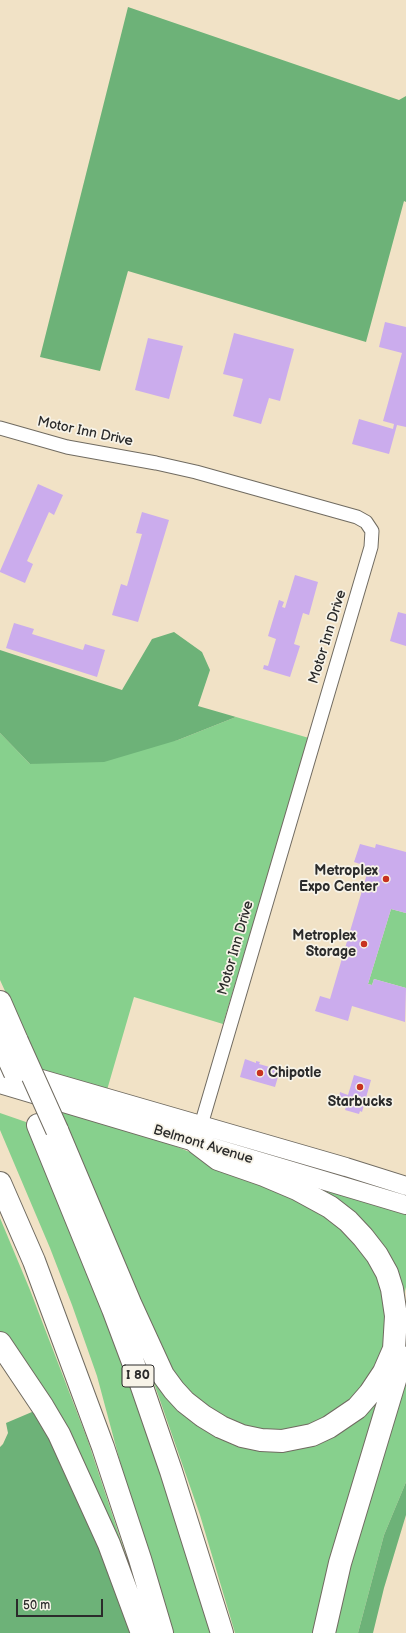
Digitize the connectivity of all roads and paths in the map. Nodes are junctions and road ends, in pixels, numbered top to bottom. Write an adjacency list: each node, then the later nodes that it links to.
1 (0, 428): 7 (street, Motor Inn Drive)
2 (0, 1002): 3 (highway)
3 (9, 1040): 6 (highway, I 80, bridge)
4 (0, 1067): 7 (main road, Belmont Avenue)
5 (0, 1084): 7 (main road, Belmont Avenue)
6 (47, 1127): 13 (highway); 16 (highway, I 80)
7 (199, 1134): 9 (main road, Belmont Avenue); 10 (main road, Belmont Avenue); 13 (highway)
8 (0, 1183): 15 (highway)
9 (406, 1186)
10 (406, 1205)
11 (406, 1307): 13 (highway)
12 (0, 1343): 14 (highway)
13 (400, 1346): 17 (highway)
14 (142, 1633)
15 (162, 1633)
16 (222, 1633)
17 (324, 1633)

